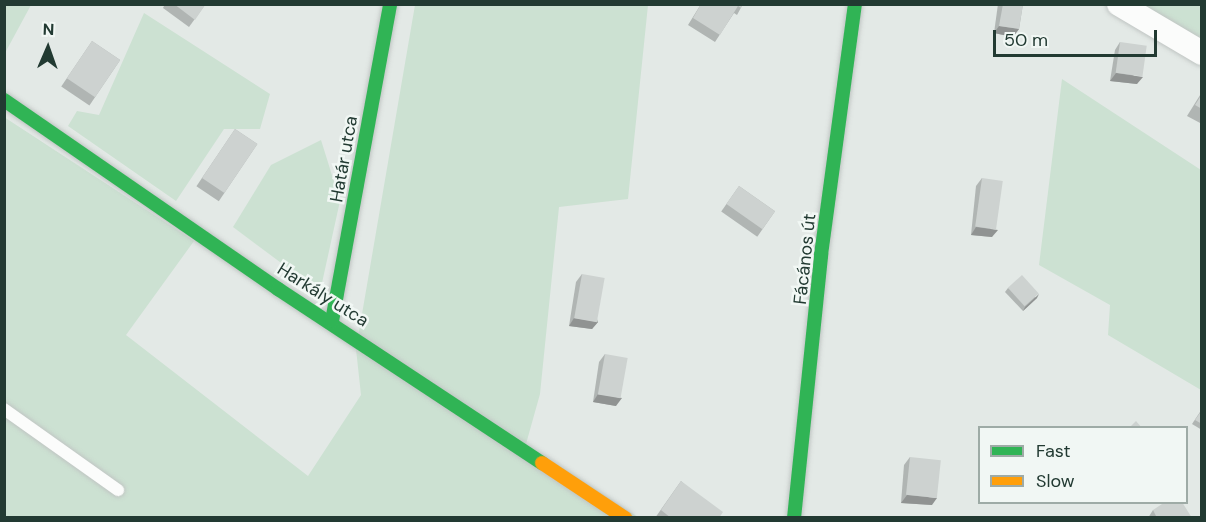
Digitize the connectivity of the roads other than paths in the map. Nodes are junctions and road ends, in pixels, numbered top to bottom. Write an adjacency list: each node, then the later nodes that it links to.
1 (390, 4): 6 (street, Határ utca)
2 (855, 4): 10 (street, Fácános út)
3 (1119, 4): 4 (street)
4 (1202, 53)
5 (4, 100): 6 (street, Harkály utca)
6 (332, 321): 9 (street, Harkály utca)
7 (4, 409): 8 (lane)
8 (118, 490)
9 (625, 518)
10 (794, 518)

